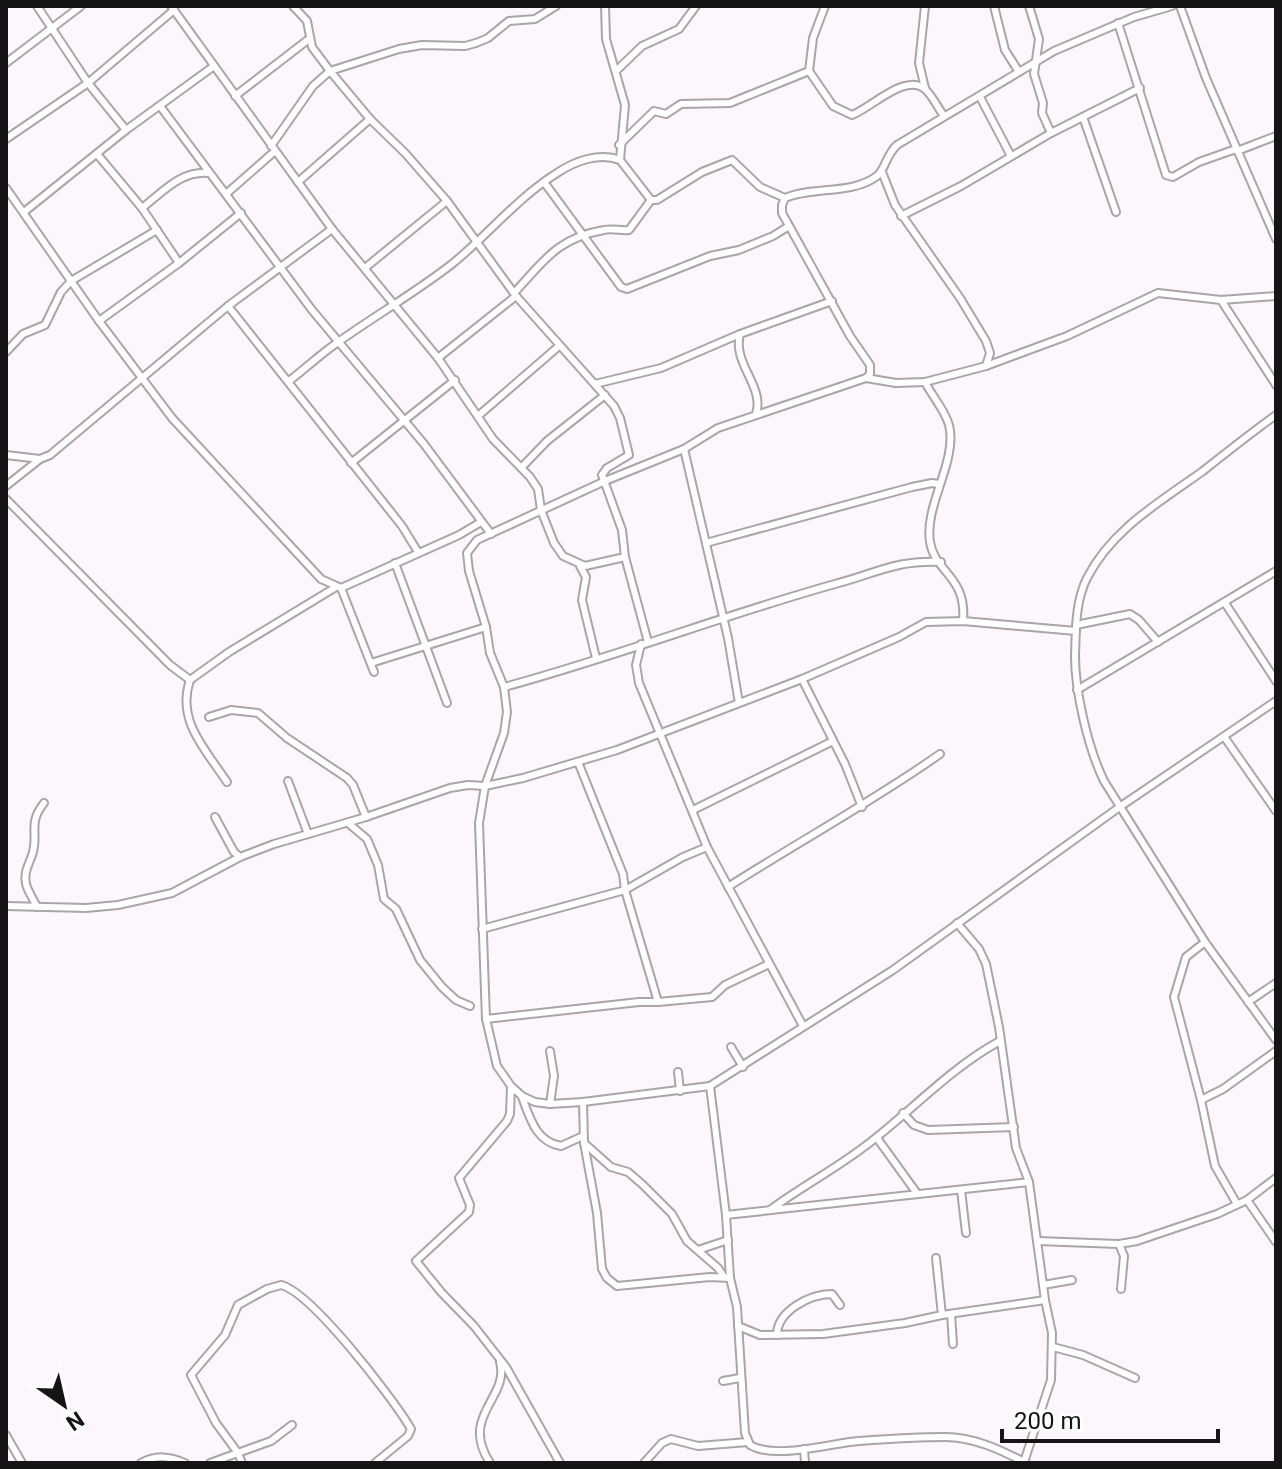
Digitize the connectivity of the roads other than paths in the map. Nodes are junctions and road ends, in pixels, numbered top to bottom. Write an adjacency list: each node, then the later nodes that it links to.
1 (37, 6): 17 (street)
2 (81, 6): 17 (street)
3 (293, 6): 18 (street)
4 (556, 6): 22 (street)
5 (605, 6): 23 (street)
6 (696, 6): 23 (street)
7 (825, 6): 24 (street)
8 (925, 6): 27 (street)
9 (994, 6): 25 (street)
10 (1029, 6): 19 (street)
11 (1133, 6): 15 (street)
12 (1172, 6): 15 (street)
13 (1180, 6): 41 (street)
14 (172, 8): 21 (street); 26 (street)
15 (1134, 17): 16 (street)
16 (1118, 23): 19 (street); 28 (street)
17 (53, 28): 20 (street); 26 (street)
18 (309, 39): 22 (street); 29 (street)
19 (1035, 62): 25 (street); 36 (street)
20 (6, 63)
21 (214, 66): 29 (street); 31 (street)
22 (330, 71): 34 (street); 40 (street)
23 (616, 71): 39 (street)
24 (809, 71): 27 (street); 39 (street)
25 (1019, 72): 30 (street)
26 (88, 83): 35 (street); 38 (street)
27 (925, 88): 32 (street)
28 (1140, 88): 33 (street); 41 (street)
29 (235, 96): 40 (street)
30 (980, 97): 32 (street); 43 (street)
31 (160, 106): 35 (street); 46 (street)
32 (944, 116): 45 (street)
33 (1083, 117): 36 (street); 56 (street)
34 (370, 119): 47 (street); 53 (street)
35 (126, 130): 42 (street)
36 (1051, 133): 43 (street)
37 (1276, 136): 41 (street)
38 (6, 139)
39 (619, 145): 44 (street)
40 (273, 149): 47 (street); 50 (street)
41 (1236, 150): 63 (street)
42 (97, 154): 54 (street); 55 (street)
43 (1011, 156): 58 (street)
44 (620, 160): 48 (street); 52 (street)
45 (882, 172): 51 (street); 58 (street)
46 (209, 173): 50 (street); 54 (street)
47 (298, 182): 60 (street)
48 (544, 182): 62 (street); 64 (street)
49 (6, 188): 55 (street)
50 (226, 194): 57 (street)
51 (785, 198): 52 (street); 59 (street)
52 (651, 200): 62 (street)
53 (447, 201): 64 (street); 66 (street)
54 (142, 208): 61 (street)
55 (24, 212): 68 (street)
56 (1116, 212)
57 (241, 213): 65 (street); 67 (street)
58 (901, 216): 81 (street)
59 (789, 226): 62 (street); 72 (street)
60 (332, 229): 66 (street); 67 (street)
61 (157, 230): 65 (street); 68 (street)
62 (582, 235): 69 (street)
63 (1276, 239)
64 (478, 243): 69 (street); 73 (street)
65 (179, 263): 75 (street)
66 (365, 268): 73 (street)
67 (280, 269): 74 (street); 77 (street)
68 (71, 281): 75 (street); 79 (street)
69 (515, 294): 78 (street); 80 (street)
70 (1276, 296): 71 (street)
71 (1221, 300): 81 (street); 88 (street)
72 (832, 301): 76 (street); 83 (street)
73 (395, 305): 77 (street); 80 (street)
74 (228, 306): 82 (street); 85 (street)
75 (99, 321): 82 (street)
76 (740, 334): 87 (street); 90 (street)
77 (339, 341): 85 (street); 93 (street)
78 (559, 346): 87 (street); 92 (street)
79 (6, 352)
80 (438, 358): 84 (street)
81 (986, 366): 86 (street)
82 (143, 378): 96 (street); 113 (street)
83 (866, 378): 86 (street); 90 (street)
84 (455, 380): 92 (street); 93 (street)
85 (289, 381): 97 (street)
86 (925, 382): 100 (street)
87 (595, 384): 89 (street)
88 (1276, 385)
89 (605, 395): 98 (street); 99 (street)
90 (756, 414): 94 (street)
91 (1276, 415): 118 (street)
92 (478, 416): 98 (street)
93 (405, 421): 97 (street); 104 (street)
94 (684, 449): 99 (street); 106 (street)
95 (6, 455): 96 (street)
96 (40, 459): 101 (street)
97 (351, 463): 107 (street)
98 (522, 467): 103 (street)
99 (605, 481): 103 (street); 108 (street)
100 (939, 484): 106 (street); 109 (street)
101 (6, 486)
102 (6, 499): 126 (street)
103 (541, 510): 105 (street); 111 (street)
104 (481, 522): 105 (street); 107 (street)
105 (491, 534): 117 (street)
106 (706, 543): 115 (street)
107 (418, 552): 110 (street)
108 (625, 557): 111 (street); 120 (street)
109 (941, 562): 115 (street); 116 (street)
110 (395, 563): 113 (street); 121 (street)
111 (580, 566): 122 (street)
112 (1276, 571): 114 (street)
113 (339, 588): 123 (street); 126 (street)
114 (1225, 603): 119 (street); 127 (street)
115 (722, 619): 120 (street); 132 (street)
116 (963, 621): 118 (street); 125 (street)
117 (486, 627): 121 (street); 128 (street)
118 (1076, 628): 119 (street); 129 (street)
119 (1158, 642): 129 (street)
120 (644, 643): 122 (street); 134 (street)
121 (427, 647): 123 (street); 131 (street)
122 (596, 658): 128 (street)
123 (371, 663): 124 (street)
124 (374, 672)
125 (802, 679): 132 (street); 136 (street)
126 (190, 680): 140 (street)
127 (1276, 681)
128 (504, 687): 141 (street)
129 (1077, 691): 143 (street)
130 (1276, 701): 135 (street)
131 (447, 703)
132 (739, 703): 134 (street)
133 (209, 717): 148 (street)
134 (660, 734): 138 (street); 145 (street)
135 (1225, 738): 143 (street); 146 (street)
136 (833, 741): 144 (street); 145 (street)
137 (940, 754): 144 (street)
138 (578, 762): 141 (street); 154 (street)
139 (288, 781): 150 (street)
140 (227, 782)
141 (485, 786): 148 (street); 158 (street)
142 (44, 803): 156 (street)
143 (1121, 806): 157 (street); 159 (street)
144 (862, 807): 153 (street)
145 (693, 810): 151 (street)
146 (1276, 811)
147 (215, 817): 152 (street)
148 (366, 817): 149 (street)
149 (348, 823): 150 (street); 164 (street)
150 (308, 834): 152 (street)
151 (707, 847): 153 (street); 154 (street)
152 (240, 857): 156 (street)
153 (728, 887): 160 (street)
154 (625, 890): 158 (street); 162 (street)
155 (6, 906): 156 (street)
156 (37, 907)
157 (957, 923): 166 (street); 168 (street)
158 (482, 929): 165 (street)
159 (1205, 942): 163 (street); 178 (street)
160 (769, 964): 162 (street); 166 (street)
161 (1276, 983): 163 (street)
162 (658, 1002): 165 (street)
163 (1248, 1002): 167 (street)
164 (470, 1006)
165 (486, 1019): 174 (street)
166 (803, 1026): 172 (street)
167 (1276, 1040)
168 (1000, 1041): 181 (street); 182 (street)
169 (731, 1047): 172 (street)
170 (550, 1051): 180 (street)
171 (1276, 1051): 178 (street)
172 (743, 1067): 175 (street)
173 (678, 1072): 176 (street)
174 (511, 1086): 177 (street); 212 (street)
175 (710, 1086): 176 (street); 192 (street)
176 (680, 1091): 179 (street)
177 (522, 1096): 180 (street); 184 (street)
178 (1201, 1100): 190 (street)
179 (583, 1102): 180 (street); 184 (street)
180 (550, 1104)
181 (903, 1113): 182 (street); 183 (street)
182 (1014, 1127): 186 (street)
183 (877, 1138): 188 (street); 191 (street)
184 (584, 1140): 198 (street); 200 (street)
185 (1276, 1178): 189 (street)
186 (1029, 1182): 187 (street); 195 (street)
187 (961, 1190): 188 (street); 193 (street)
188 (916, 1192): 191 (street)
189 (1247, 1200): 190 (street); 196 (street)
190 (1237, 1204): 197 (street)
191 (767, 1212): 192 (street)
192 (726, 1215): 194 (street)
193 (966, 1233)
194 (728, 1240): 198 (street); 200 (street)
195 (1037, 1241): 197 (street); 202 (street)
196 (1276, 1242)
197 (1119, 1244): 203 (street)
198 (698, 1250): 200 (street)
199 (936, 1258): 207 (street)
200 (727, 1278): 208 (street)
201 (1072, 1280): 202 (street)
202 (1043, 1285): 204 (street)
203 (1121, 1289)
204 (1045, 1300): 206 (street); 211 (street)
205 (840, 1305): 209 (street)
206 (951, 1314): 207 (street); 210 (street)
207 (942, 1315): 209 (street)
208 (738, 1326): 209 (street); 213 (street)
209 (777, 1335)
210 (953, 1344)
211 (1053, 1347): 214 (street); 221 (street)
212 (498, 1356): 228 (street); 229 (street)
213 (740, 1378): 215 (street); 218 (street)
214 (1135, 1378)
215 (723, 1381)
216 (292, 1425): 220 (street)
217 (6, 1435): 222 (street)
218 (748, 1442): 219 (street); 230 (street)
219 (804, 1449): 221 (street); 231 (street)
220 (238, 1453): 225 (street); 226 (street); 227 (street)
221 (1025, 1462)
222 (22, 1463)
223 (141, 1463): 224 (street)
224 (185, 1463)
225 (210, 1463)
226 (242, 1463)
227 (375, 1463)
228 (490, 1463)
229 (560, 1463)
230 (644, 1463)
231 (805, 1463)

